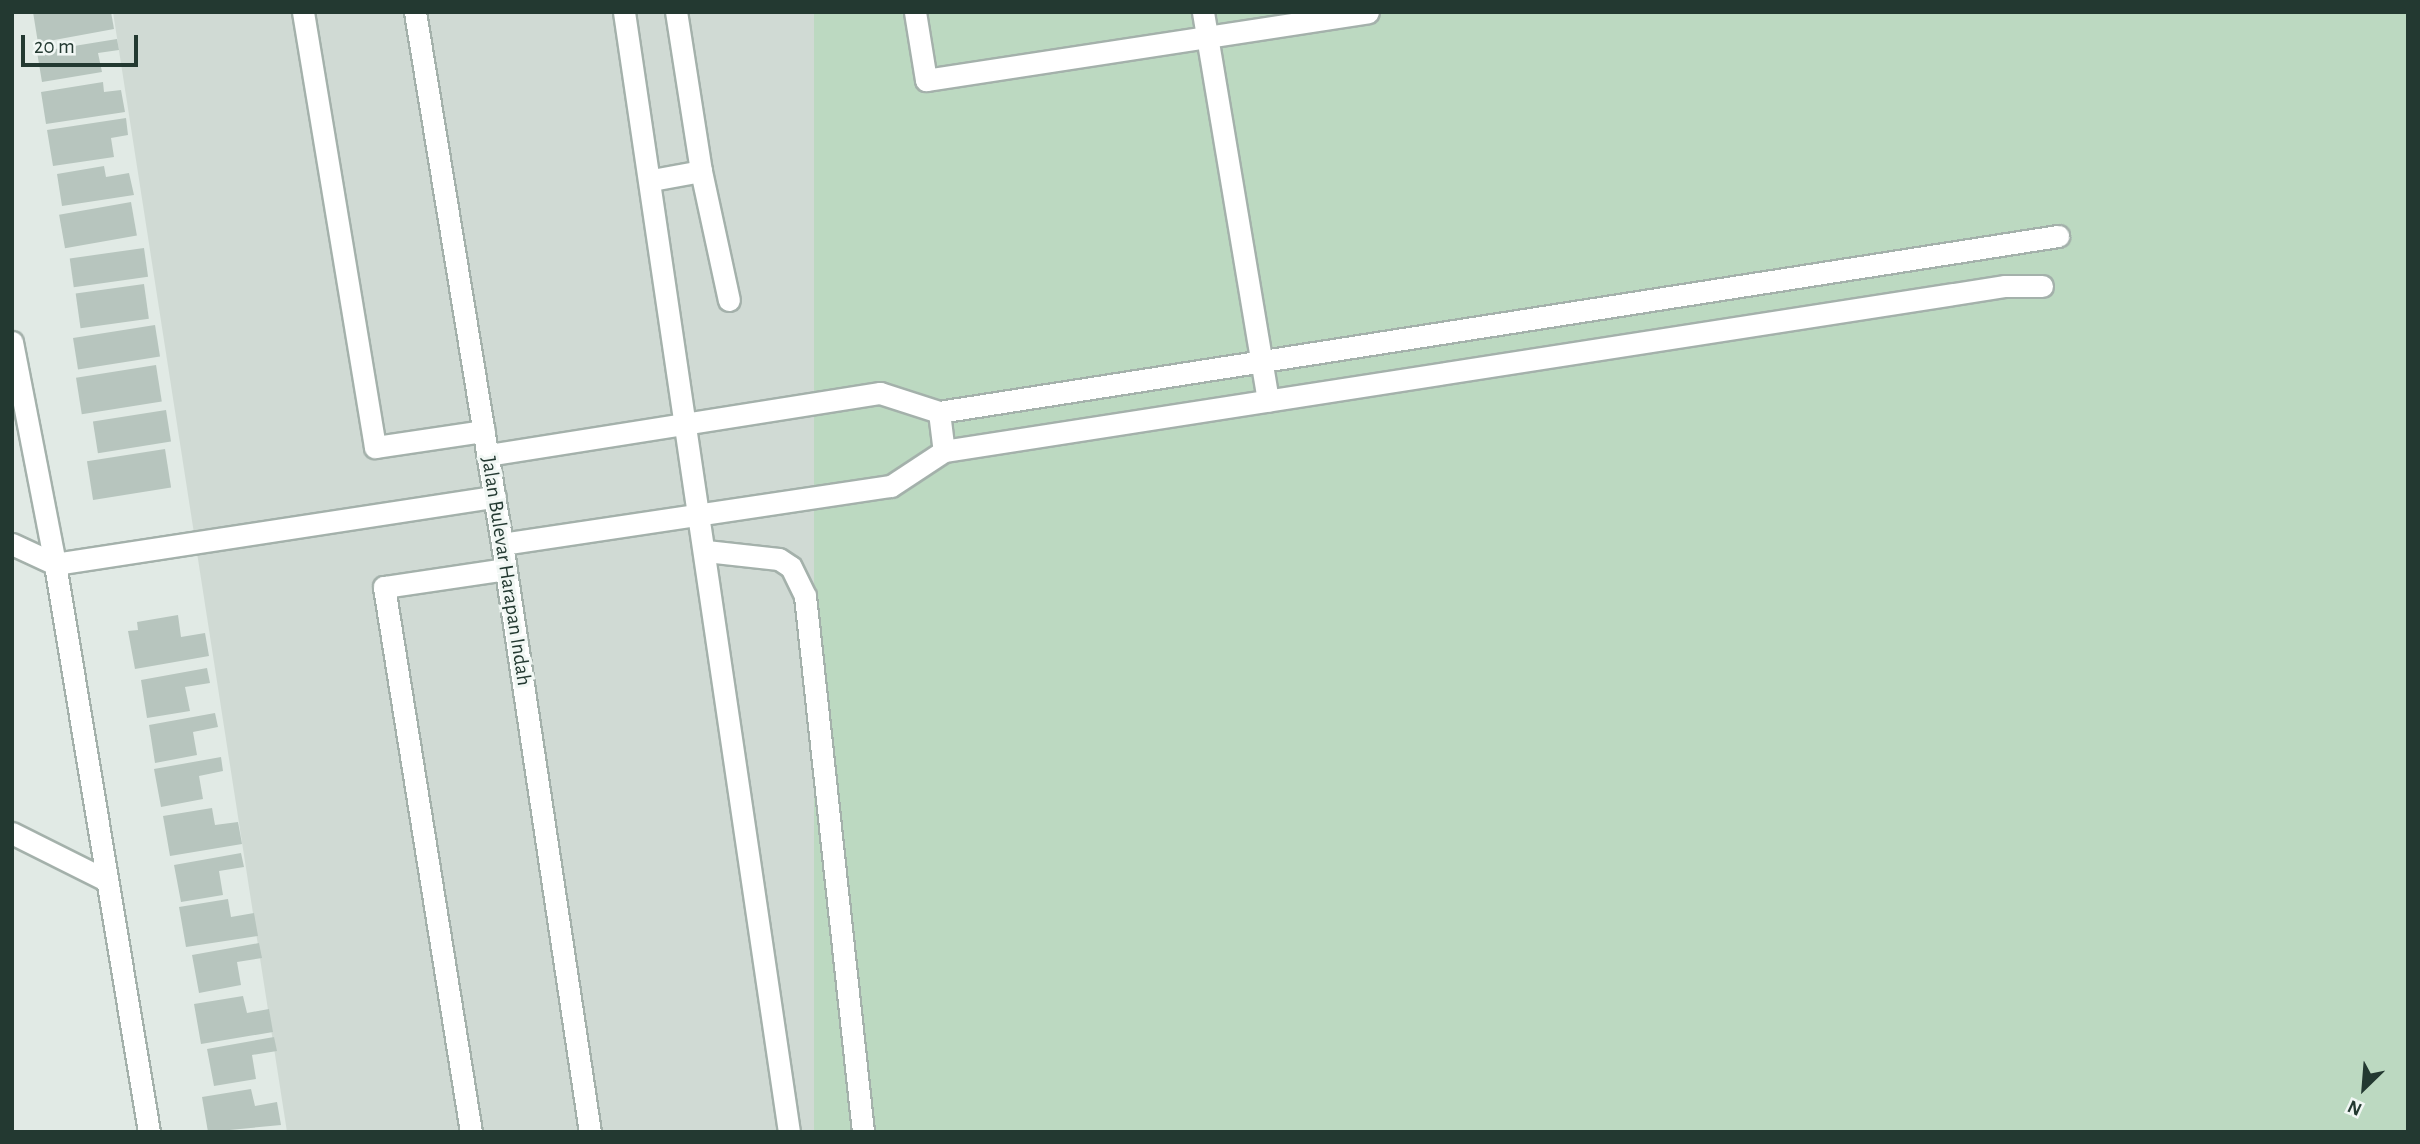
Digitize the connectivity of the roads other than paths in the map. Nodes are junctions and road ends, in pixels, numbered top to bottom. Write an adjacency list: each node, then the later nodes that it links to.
1 (303, 12): 19 (street)
2 (415, 12): 19 (street, Jalan Bulevar Harapan Indah)
3 (625, 12): 10 (street)
4 (676, 12): 9 (street)
5 (915, 12): 8 (street)
6 (1203, 12): 8 (street)
7 (1368, 12): 8 (street)
8 (1207, 37): 15 (street)
9 (701, 171): 10 (street); 13 (street)
10 (652, 180): 18 (street)
11 (2058, 236): 15 (street)
12 (2042, 286): 16 (street)
13 (729, 300)
14 (12, 342): 27 (street)
15 (1261, 361): 16 (street); 17 (street)
16 (1268, 401): 20 (street)
17 (939, 412): 18 (street); 20 (street)
18 (688, 424): 21 (street); 23 (street)
19 (485, 431): 21 (street, Jalan Bulevar Harapan Indah)
20 (944, 451): 23 (street)
21 (488, 455): 22 (street, Jalan Bulevar Harapan Indah)
22 (495, 497): 25 (street, Jalan Bulevar Harapan Indah); 27 (street)
23 (701, 514): 25 (street); 26 (street)
24 (12, 544): 27 (street)
25 (502, 544): 28 (street, Jalan Bulevar Harapan Indah)
26 (706, 551): 34 (street); 35 (street)
27 (55, 564): 30 (street)
28 (506, 569): 32 (street); 33 (street, Jalan Bulevar Harapan Indah)
29 (12, 833): 30 (street)
30 (104, 879): 31 (street)
31 (149, 1132)
32 (471, 1132)
33 (590, 1132)
34 (789, 1132)
35 (863, 1132)

